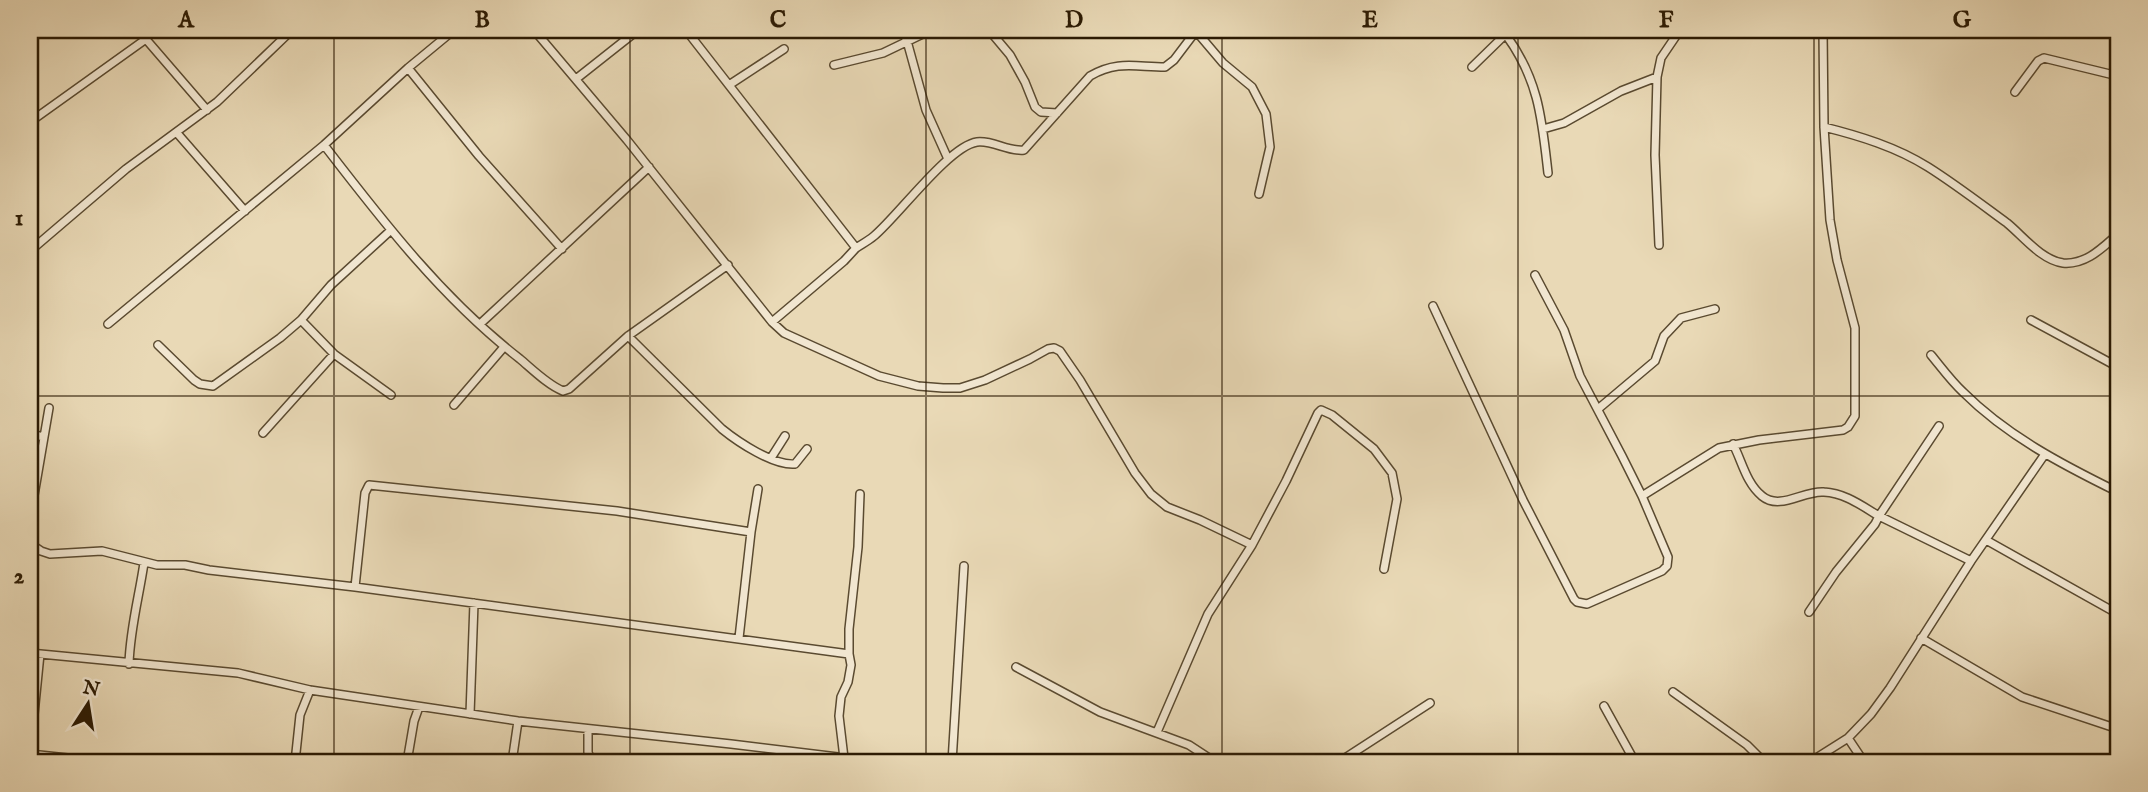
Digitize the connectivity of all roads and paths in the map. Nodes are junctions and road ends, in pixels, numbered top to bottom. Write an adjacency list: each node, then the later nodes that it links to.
1 (138, 30): 15 (street)
2 (292, 30): 26 (street)
3 (454, 30): 20 (street)
4 (534, 30): 23 (street)
5 (638, 30): 23 (street)
6 (686, 30): 24 (street)
7 (902, 30): 16 (street)
8 (931, 30): 16 (street)
9 (989, 30): 27 (street)
10 (1195, 30): 27 (street); 36 (street)
11 (1669, 30): 14 (street)
12 (1823, 30): 29 (street)
13 (1508, 32): 19 (street); 30 (street)
14 (1678, 33): 22 (street)
15 (146, 39): 26 (street); 28 (street)
16 (907, 41): 18 (street); 33 (street)
17 (784, 49): 24 (street)
18 (834, 65)
19 (1472, 67)
20 (408, 68): 32 (street); 42 (street)
21 (2118, 76): 25 (street)
22 (1657, 77): 30 (street); 40 (street)
23 (576, 79): 34 (street)
24 (729, 85): 41 (street)
25 (2015, 92)
26 (207, 110): 31 (street)
27 (1056, 113): 33 (street)
28 (30, 122)
29 (1824, 127): 39 (street); 68 (street)
30 (1543, 129): 35 (street)
31 (177, 133): 37 (street); 43 (street)
32 (324, 145): 37 (street); 38 (street)
33 (948, 159): 41 (street)
34 (649, 167): 42 (street); 44 (street)
35 (1548, 173)
36 (1259, 194)
37 (245, 211): 51 (street)
38 (390, 231): 48 (street); 52 (street)
39 (2118, 234)
40 (1659, 245)
41 (856, 248): 50 (street)
42 (562, 249): 52 (street)
43 (30, 251)
44 (727, 265): 50 (street); 53 (street)
45 (1535, 275): 62 (street)
46 (1433, 306): 75 (street)
47 (1715, 309): 62 (street)
48 (301, 320): 54 (street); 56 (street)
49 (2031, 320): 58 (street)
50 (772, 322): 80 (street)
51 (108, 324)
52 (480, 324): 55 (street)
53 (628, 336): 55 (street); 71 (street)
54 (159, 345)
55 (504, 346): 60 (street)
56 (334, 354): 59 (street); 64 (street)
57 (1931, 355): 70 (street)
58 (2118, 367)
59 (391, 395)
60 (454, 405)
61 (49, 408): 67 (street)
62 (1598, 409): 75 (street)
63 (1939, 425): 76 (street)
64 (262, 433)
65 (30, 434): 67 (street)
66 (785, 436): 71 (street)
67 (44, 437): 78 (street)
68 (1733, 444): 75 (street); 76 (street)
69 (807, 449): 71 (street)
70 (2045, 454): 73 (street); 79 (street)
71 (771, 458)
72 (758, 489): 77 (street)
73 (2118, 492)
74 (860, 494): 93 (street)
75 (1642, 496)
76 (1879, 516): 81 (street); 87 (street)
77 (751, 532): 85 (street); 89 (street)
78 (30, 535): 82 (street)
79 (1986, 541): 81 (street); 88 (street)
80 (1252, 545): 84 (street); 105 (street)
81 (1971, 561): 90 (street)
82 (144, 563): 85 (street); 94 (street)
83 (964, 566): 115 (street)
84 (1384, 569)
85 (355, 587): 86 (street)
86 (474, 603): 89 (street); 101 (street)
87 (1809, 611)
88 (2118, 614)
89 (739, 638): 93 (street)
90 (1921, 638): 104 (street); 106 (street)
91 (30, 653): 92 (street)
92 (40, 654): 94 (street); 107 (street)
93 (849, 654): 108 (street)
94 (129, 664): 96 (street)
95 (1016, 667): 105 (street)
96 (310, 690): 100 (street); 110 (street)
97 (1673, 692): 119 (street)
98 (1430, 703): 117 (street)
99 (1604, 706): 118 (street)
100 (419, 707): 101 (street); 111 (street)
101 (470, 714): 102 (street)
102 (518, 721): 103 (street); 112 (street)
103 (587, 729): 108 (street); 113 (street)
104 (2118, 729)
105 (1157, 732): 116 (street)
106 (1848, 738): 120 (street); 121 (street)
107 (30, 754): 109 (street)
108 (844, 758): 114 (street)
109 (105, 762)
110 (295, 762)
111 (407, 762)
112 (512, 762)
113 (591, 762)
114 (879, 762)
115 (952, 762)
116 (1216, 762)
117 (1339, 762)
118 (1635, 762)
119 (1763, 762)
120 (1810, 762)
121 (1864, 762)

